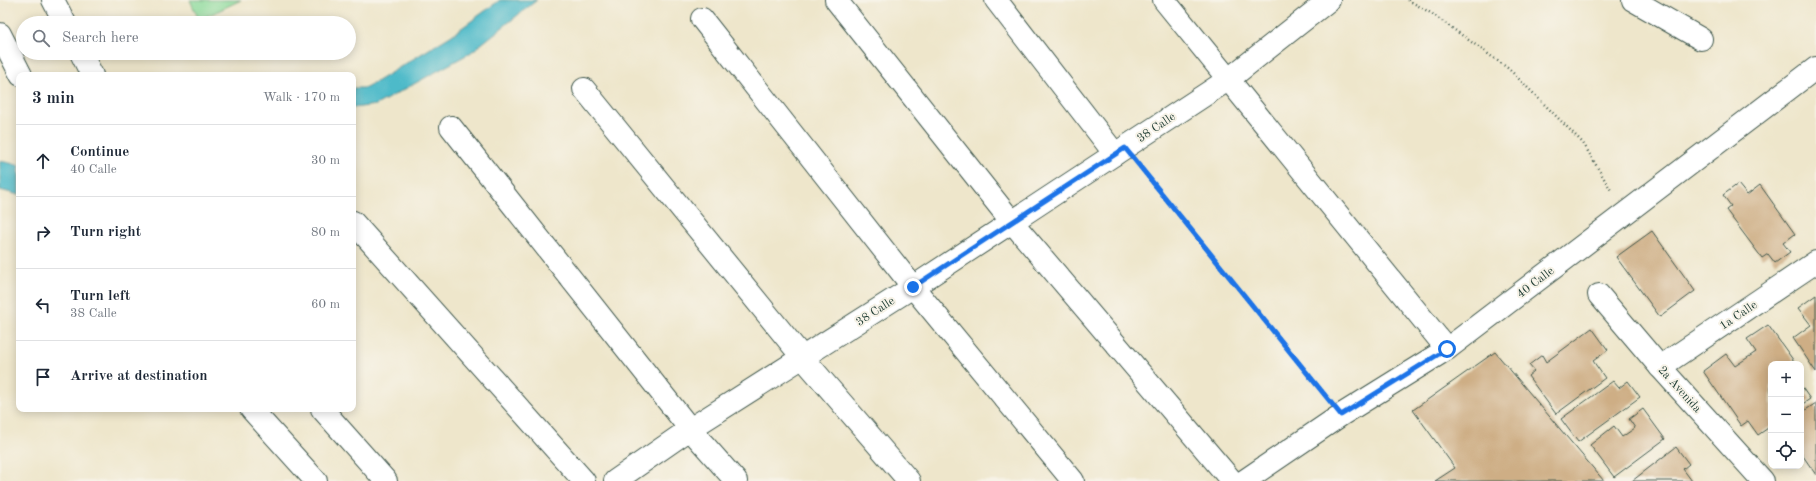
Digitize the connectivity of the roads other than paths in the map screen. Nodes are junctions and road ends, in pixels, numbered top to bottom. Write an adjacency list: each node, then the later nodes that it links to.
1 (53, 0): 7 (street)
2 (836, 0): 19 (street)
3 (996, 0): 18 (street)
4 (1164, 0): 15 (street)
5 (1633, 0): 10 (street)
6 (1315, 4): 15 (street, 38 Calle)
7 (61, 16)
8 (702, 19): 22 (street)
9 (0, 34): 13 (street)
10 (1701, 39)
11 (84, 60): 14 (street)
12 (1816, 68): 24 (street, 40 Calle)
13 (19, 72)
14 (90, 72)
15 (1229, 79): 18 (street, 38 Calle); 24 (street)
16 (584, 89): 25 (street)
17 (451, 127): 29 (street)
18 (1120, 151): 19 (street, 38 Calle)
19 (1012, 222): 22 (street, 38 Calle); 37 (street)
20 (356, 225): 32 (street)
21 (1816, 262): 26 (street, 1a Calle)
22 (913, 287): 25 (street, 38 Calle); 36 (street)
23 (1599, 295): 26 (street, 2a Avenida)
24 (1447, 349): 38 (street, 40 Calle)
25 (802, 358): 29 (street, 38 Calle); 35 (street)
26 (1660, 367): 39 (street, 2a Avenida)
27 (254, 412): 30 (street)
28 (325, 412): 31 (street)
29 (690, 429): 33 (street, 38 Calle); 34 (street)
30 (316, 481)
31 (386, 481)
32 (584, 481)
33 (615, 481)
34 (736, 481)
35 (909, 481)
36 (1073, 481)
37 (1232, 481)
38 (1244, 481)
39 (1763, 481)

